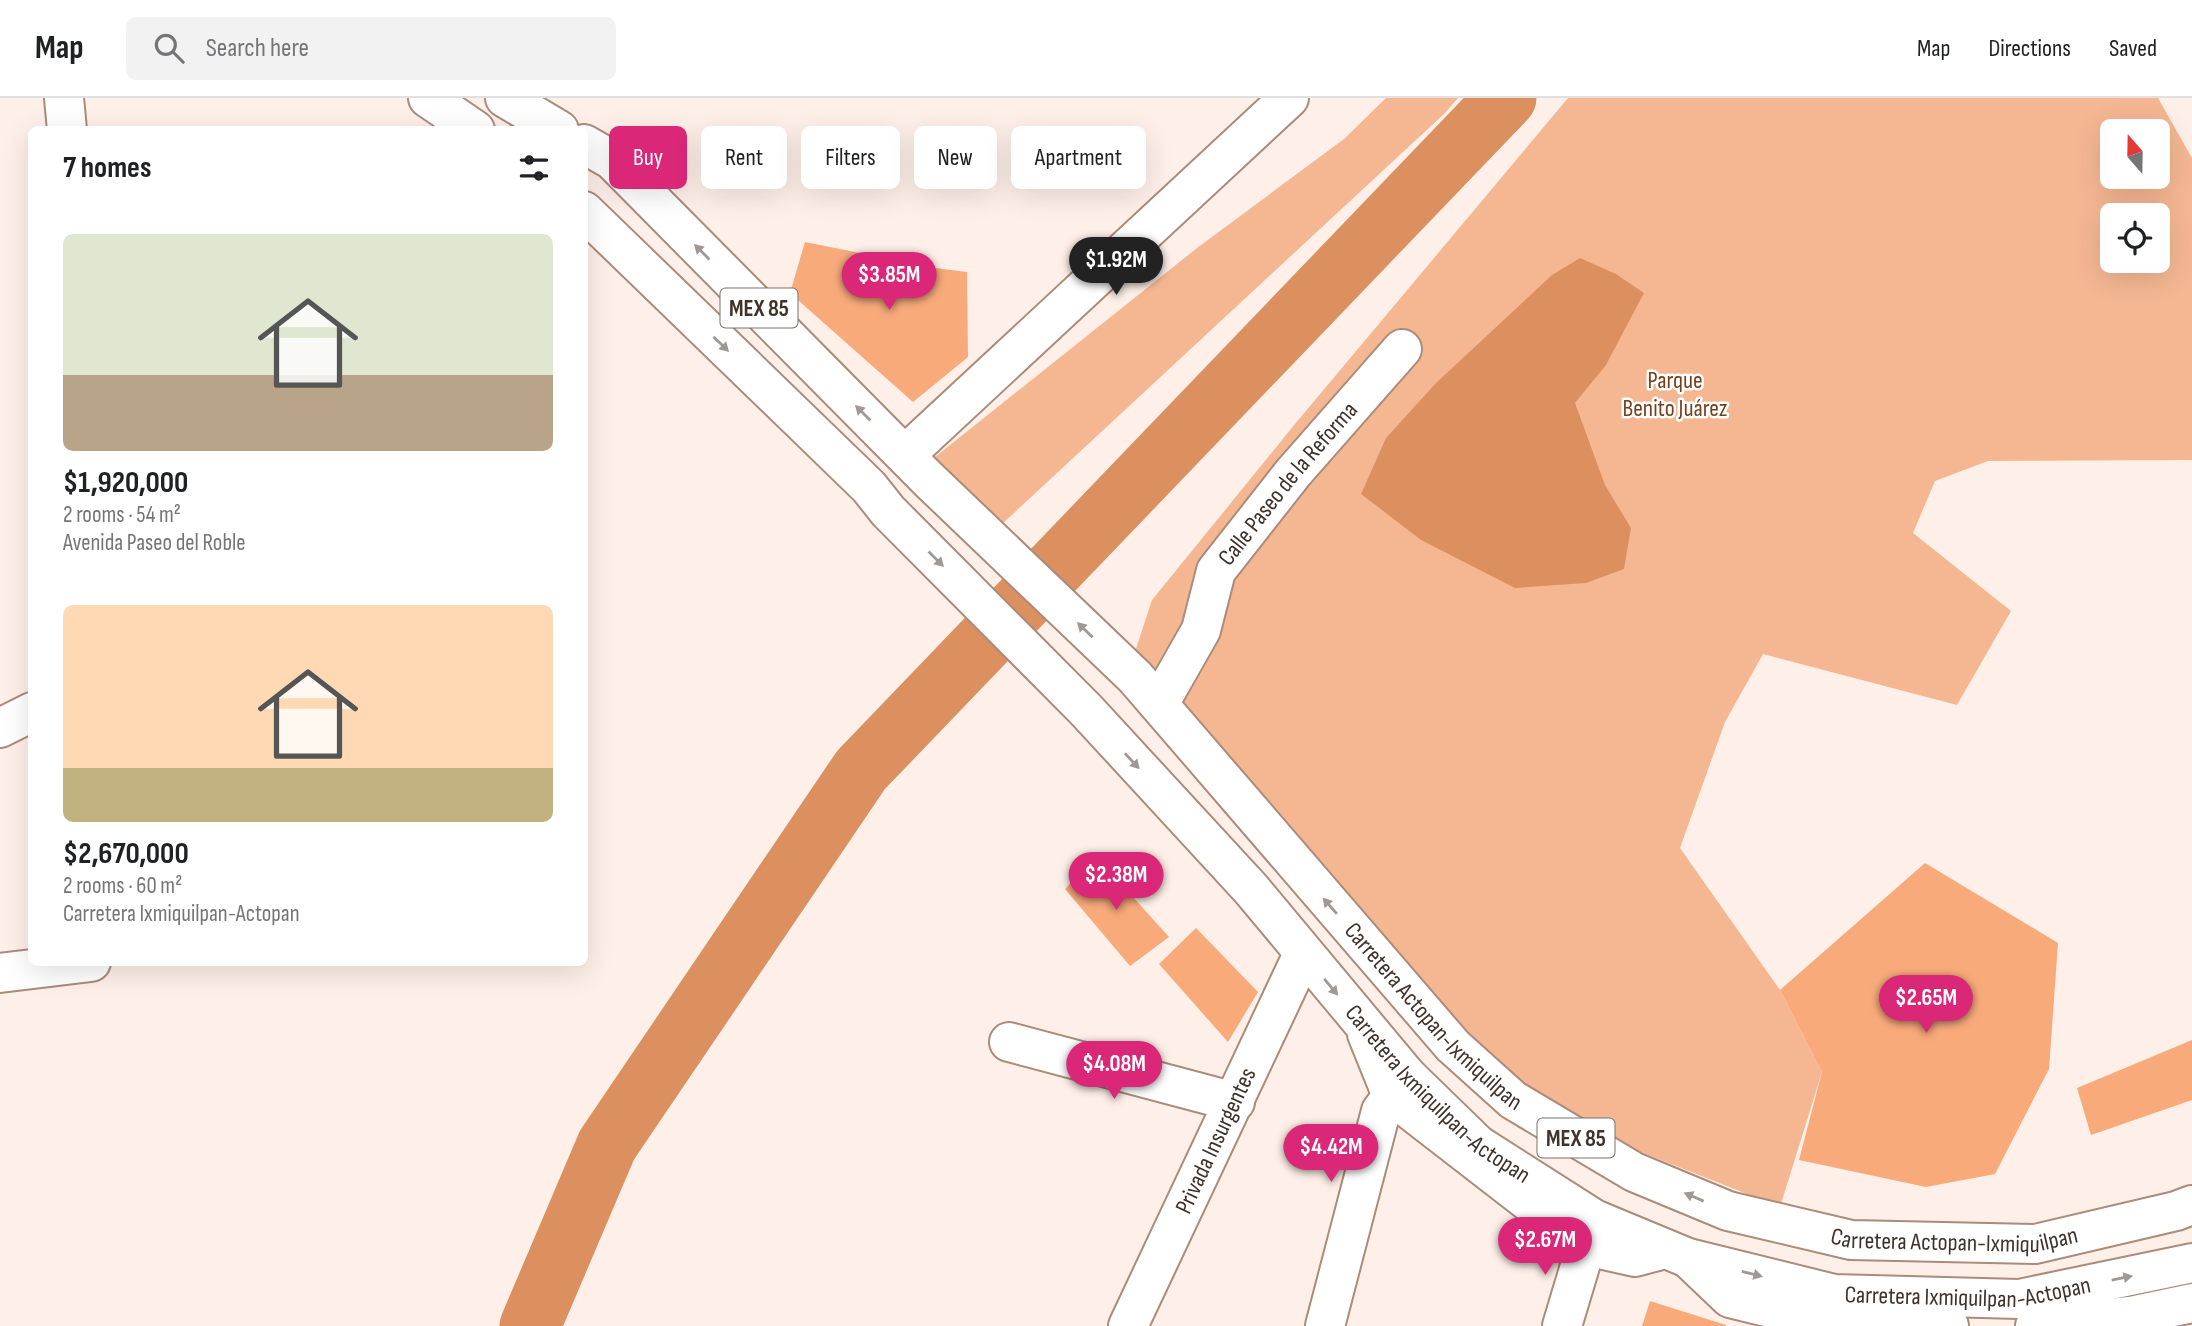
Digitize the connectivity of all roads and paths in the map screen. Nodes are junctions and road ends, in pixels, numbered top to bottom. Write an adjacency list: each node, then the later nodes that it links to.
1 (64, 98): 5 (main road)
2 (428, 98): 6 (main road)
3 (505, 98): 7 (main road)
4 (1289, 98): 11 (main road)
5 (67, 126)
6 (469, 126)
7 (552, 126)
8 (588, 146): 11 (main road, MEX 85, one-way to 8)
9 (588, 215): 15 (main road, Carretera Ixmiquilpan-Actopan / MEX 85, one-way to 15)
10 (1402, 349): 12 (main road, Calle Paseo de la Reforma)
11 (916, 467): 12 (main road, MEX 85, one-way to 11)
12 (1147, 691): 21 (main road, Carretera Actopan-Ixmiquilpan / MEX 85, one-way to 12)
13 (28, 714): 14 (main road)
14 (0, 728)
15 (1303, 954): 19 (main road, Carretera Ixmiquilpan-Actopan / MEX 85, one-way to 19); 20 (main road, Privada Insurgentes)
16 (58, 966): 17 (main road)
17 (0, 973)
18 (1009, 1042): 20 (main road)
19 (1400, 1086): 22 (main road); 23 (main road, Carretera Ixmiquilpan-Actopan / MEX 85); 29 (main road)
20 (1234, 1102): 28 (main road, Privada Insurgentes)
21 (2192, 1205)
22 (1586, 1246): 23 (main road); 30 (main road)
23 (1676, 1253): 26 (main road, Carretera Ixmiquilpan-Actopan / MEX 85)
24 (2182, 1265): 25 (main road); 27 (main road, Carretera Ixmiquilpan-Actopan / MEX 85, one-way to 24)
25 (2187, 1304): 27 (main road)
26 (1829, 1314): 27 (main road, Carretera Ixmiquilpan-Actopan / MEX 85); 31 (main road)
27 (2023, 1317)
28 (1128, 1326)
29 (1325, 1326)
30 (1562, 1326)
31 (1949, 1326)

